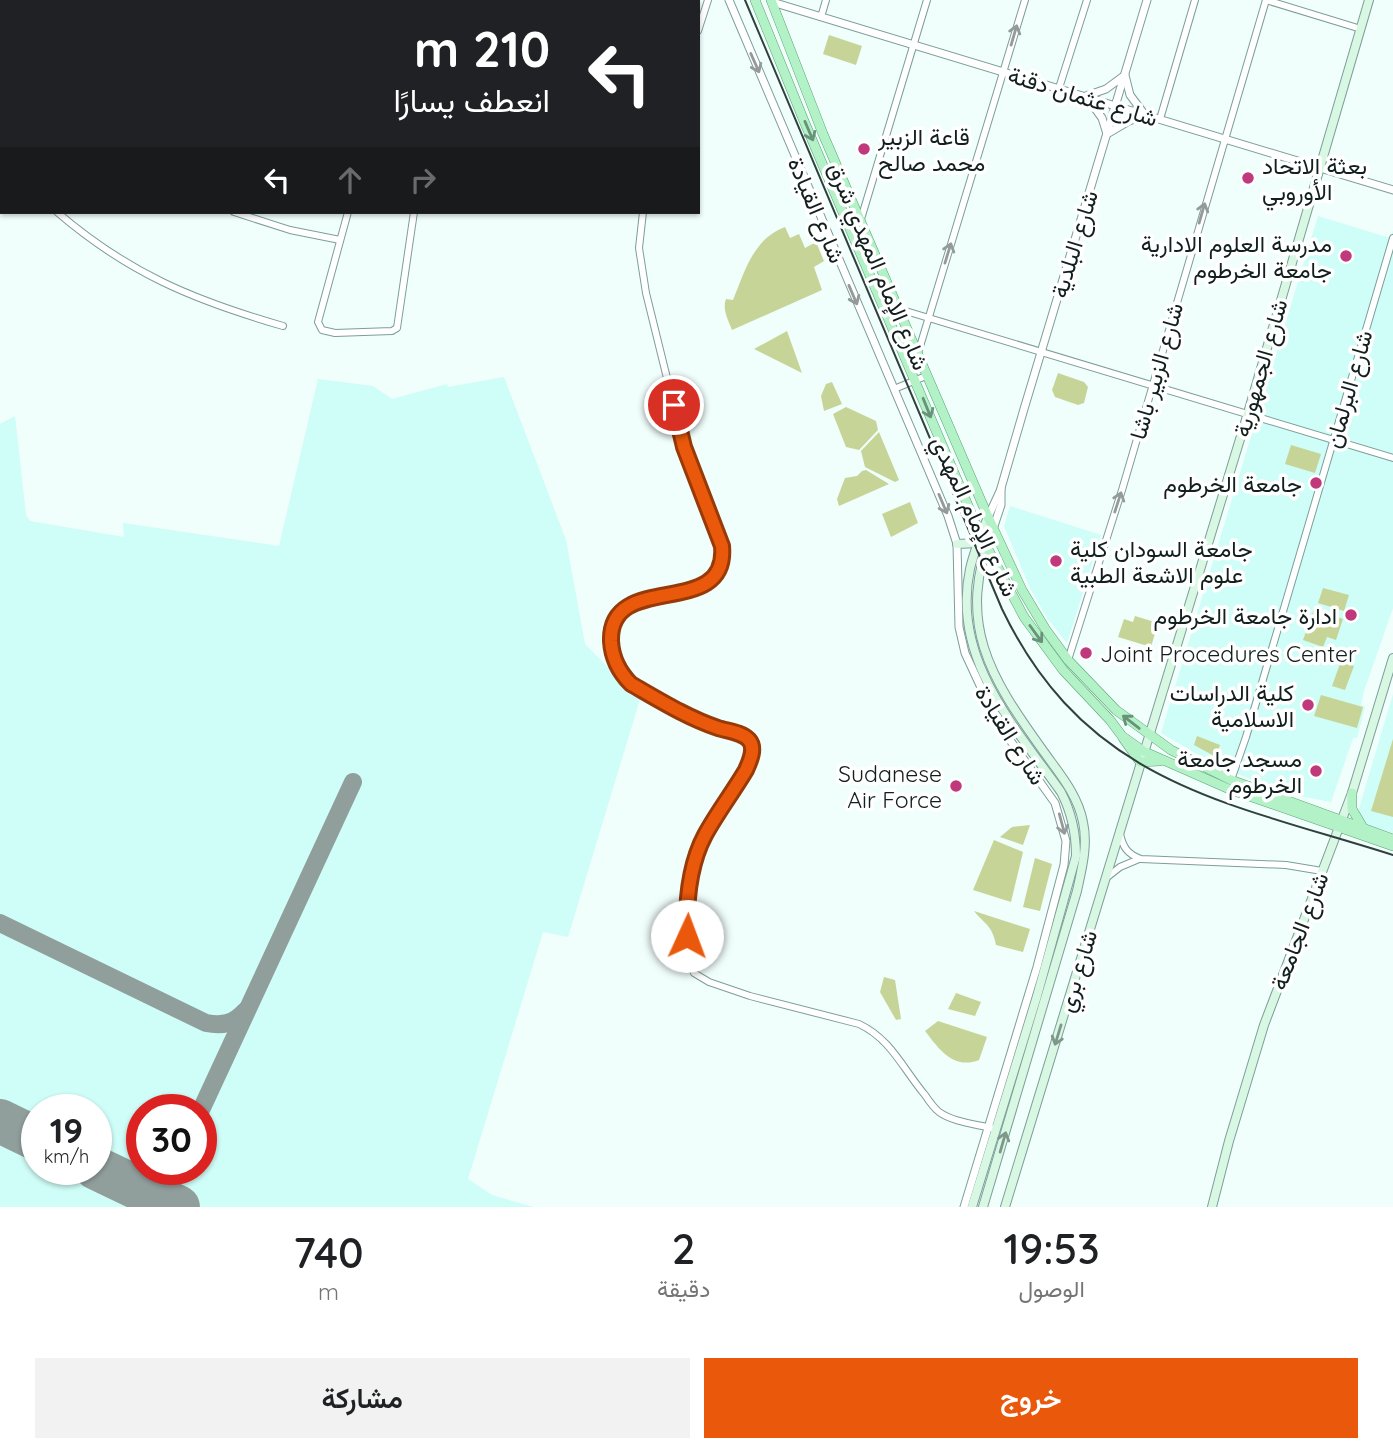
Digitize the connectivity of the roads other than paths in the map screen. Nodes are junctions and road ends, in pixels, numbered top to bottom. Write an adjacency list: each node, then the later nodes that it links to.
1 (708, 0): 14 (street)
2 (729, 0): 44 (street, شارع القيادة, one-way to 44)
3 (755, 0): 42 (main road, شارع الإمام المهدي, one-way to 42)
4 (826, 0): 13 (street)
5 (927, 0): 16 (street)
6 (1025, 0): 17 (street, one-way to 6)
7 (1087, 0): 19 (street)
8 (1147, 0): 18 (street, شارع البلدية)
9 (1195, 0): 23 (street)
10 (1266, 0): 15 (street); 25 (street, شارع الزبير باشا)
11 (1369, 0): 15 (main road, شارع الجمهورية)
12 (772, 1): 13 (street, شارع عثمان دقنة); 33 (main road, شارع الإمام المهدي شرق)
13 (821, 17): 16 (street, شارع عثمان دقنة)
14 (700, 25)
15 (1361, 29): 26 (main road, شارع الجمهورية)
16 (914, 45): 17 (street, شارع عثمان دقنة); 33 (street)
17 (1004, 72): 19 (street, شارع عثمان دقنة); 37 (street, one-way to 17)
18 (1125, 75): 20 (street); 21 (street, شارع البلدية); 22 (street)
19 (1059, 88): 20 (street, شارع عثمان دقنة)
20 (1086, 96): 21 (street, شارع عثمان دقنة); 24 (street)
21 (1116, 106): 22 (street, شارع عثمان دقنة); 24 (street, شارع البلدية)
22 (1145, 115): 23 (street, شارع عثمان دقنة); 24 (street)
23 (1160, 119): 25 (street, شارع عثمان دقنة)
24 (1107, 134): 39 (street, شارع البلدية)
25 (1224, 138): 26 (street, شارع عثمان دقنة); 43 (street, شارع الزبير باشا, one-way to 25)
26 (1319, 168): 27 (street, شارع عثمان دقنة); 45 (main road, شارع الجمهورية)
27 (1393, 190)
28 (59, 214): 38 (street)
29 (240, 214): 35 (street)
30 (347, 214): 35 (street)
31 (414, 214): 35 (street)
32 (643, 214): 72 (street)
33 (860, 221): 36 (main road, شارع الإمام المهدي شرق)
34 (1393, 238): 46 (street, شارع البرلمان)
35 (340, 240)
36 (898, 309): 37 (street); 40 (main road, شارع الإمام المهدي شرق)
37 (928, 318): 39 (street); 40 (street)
38 (283, 326)
39 (1041, 353): 43 (street); 48 (street, شارع البلدية)
40 (918, 355): 41 (main road, شارع الإمام المهدي شرق)
41 (926, 376): 42 (street); 49 (main road, شارع الإمام المهدي شرق)
42 (915, 380): 44 (street); 51 (main road, شارع الإمام المهدي, one-way to 51)
43 (1151, 386): 45 (street); 54 (street, شارع الزبير باشا, one-way to 43)
44 (894, 389): 52 (street, شارع القيادة, one-way to 52)
45 (1248, 413): 46 (street); 56 (main road, شارع الجمهورية)
46 (1333, 440): 47 (street); 60 (street, شارع البرلمان)
47 (1393, 458)
48 (1001, 488): 49 (street); 50 (street)
49 (988, 517): 50 (main road, شارع الإمام المهدي شرق); 51 (main road)
50 (993, 529): 51 (main road, شارع القيادة); 54 (main road, شارع الإمام المهدي)
51 (982, 541): 52 (main road); 55 (main road, شارع الإمام المهدي, one-way to 55); 70 (main road, شارع القيادة); 71 (main road, شارع القيادة)
52 (957, 544): 70 (street, شارع القيادة, one-way to 70)
53 (1393, 658): 61 (main road, شارع الجامعة)
54 (1068, 660): 56 (main road, شارع الإمام المهدي, one-way to 54)
55 (1122, 736): 57 (main road, شارع الإمام المهدي); 59 (main road)
56 (1150, 736): 57 (main road, شارع بري); 60 (main road, شارع الإمام المهدي)
57 (1143, 751): 58 (main road, شارع الإمام المهدي); 59 (main road, شارع بري)
58 (1162, 761): 59 (main road); 62 (main road, شارع الإمام المهدي)
59 (1140, 762): 64 (main road, شارع بري)
60 (1231, 780): 62 (main road, شارع الإمام المهدي)
61 (1352, 793): 62 (main road, شارع الجامعة); 63 (main road)
62 (1340, 823): 63 (main road, شارع الإمام المهدي); 66 (main road, شارع الإمام المهدي); 68 (main road, شارع الجامعة)
63 (1363, 828): 65 (main road, شارع الإمام المهدي)
64 (1119, 832): 67 (street); 69 (main road, شارع بري)
65 (1393, 839)
66 (1393, 846)
67 (1141, 859): 68 (street); 69 (street)
68 (1322, 870): 77 (main road, شارع الجامعة)
69 (1105, 879): 76 (main road, شارع بري, one-way to 76)
70 (1033, 995): 71 (street); 72 (main road, شارع القيادة)
71 (1046, 999): 75 (main road, شارع القيادة, one-way to 71)
72 (993, 1129): 73 (street, شارع القيادة); 74 (main road, شارع القيادة)
73 (964, 1207)
74 (972, 1207)
75 (983, 1207)
76 (1005, 1207)
77 (1212, 1207)

